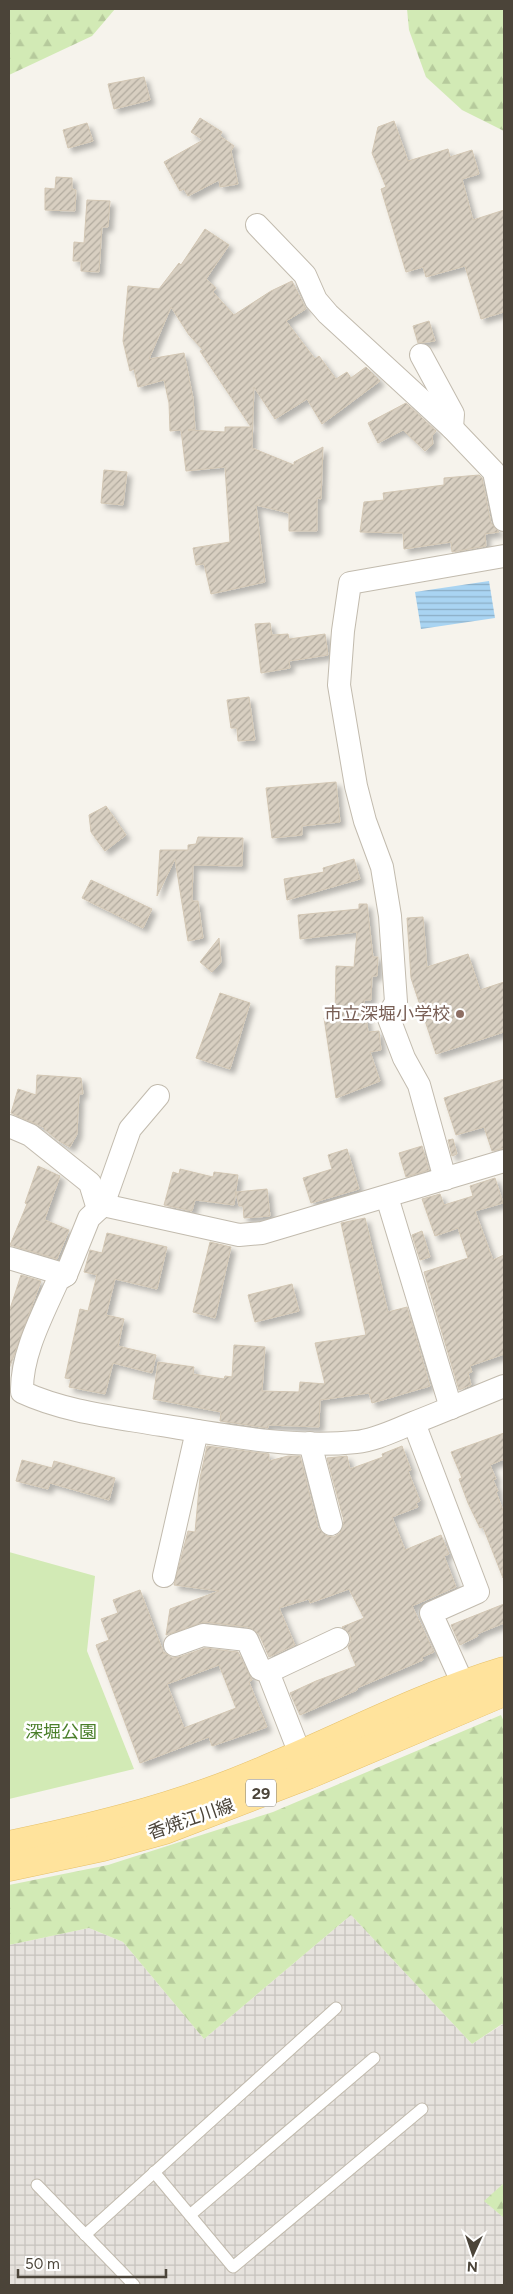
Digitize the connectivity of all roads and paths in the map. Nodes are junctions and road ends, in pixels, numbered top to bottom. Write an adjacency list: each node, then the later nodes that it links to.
1 (257, 225): 3 (street)
2 (421, 355): 3 (street)
3 (452, 428): 4 (street)
4 (504, 520)
5 (504, 556): 9 (street)
6 (158, 1096): 11 (street)
7 (9, 1126): 11 (street)
8 (504, 1160): 9 (street)
9 (445, 1179): 10 (street)
10 (387, 1197): 11 (street); 16 (street)
11 (100, 1207): 13 (street)
12 (9, 1258): 13 (street)
13 (66, 1275): 15 (street)
14 (504, 1386): 16 (street)
15 (15, 1387): 18 (street)
16 (451, 1408): 17 (street)
17 (414, 1423): 19 (street); 26 (street)
18 (197, 1430): 19 (street); 21 (street)
19 (310, 1443): 20 (street)
20 (331, 1524)
21 (164, 1576)
22 (338, 1639): 25 (street)
23 (175, 1645): 25 (street)
24 (504, 1671): 26 (main road, 香焼江川線 / 29)
25 (268, 1672): 28 (street)
26 (463, 1684): 28 (main road, 香焼江川線 / 29)
27 (504, 1692): 30 (main road, 香焼江川線 / 29)
28 (297, 1748): 29 (main road, 香焼江川線 / 29)
29 (9, 1845)
30 (9, 1867)
31 (336, 2008): 34 (lane)
32 (374, 2058): 36 (lane)
33 (422, 2109): 36 (lane)
34 (154, 2172): 36 (lane); 37 (lane)
35 (37, 2185): 37 (lane)
36 (190, 2215)
37 (85, 2235): 38 (lane)
38 (134, 2285)

